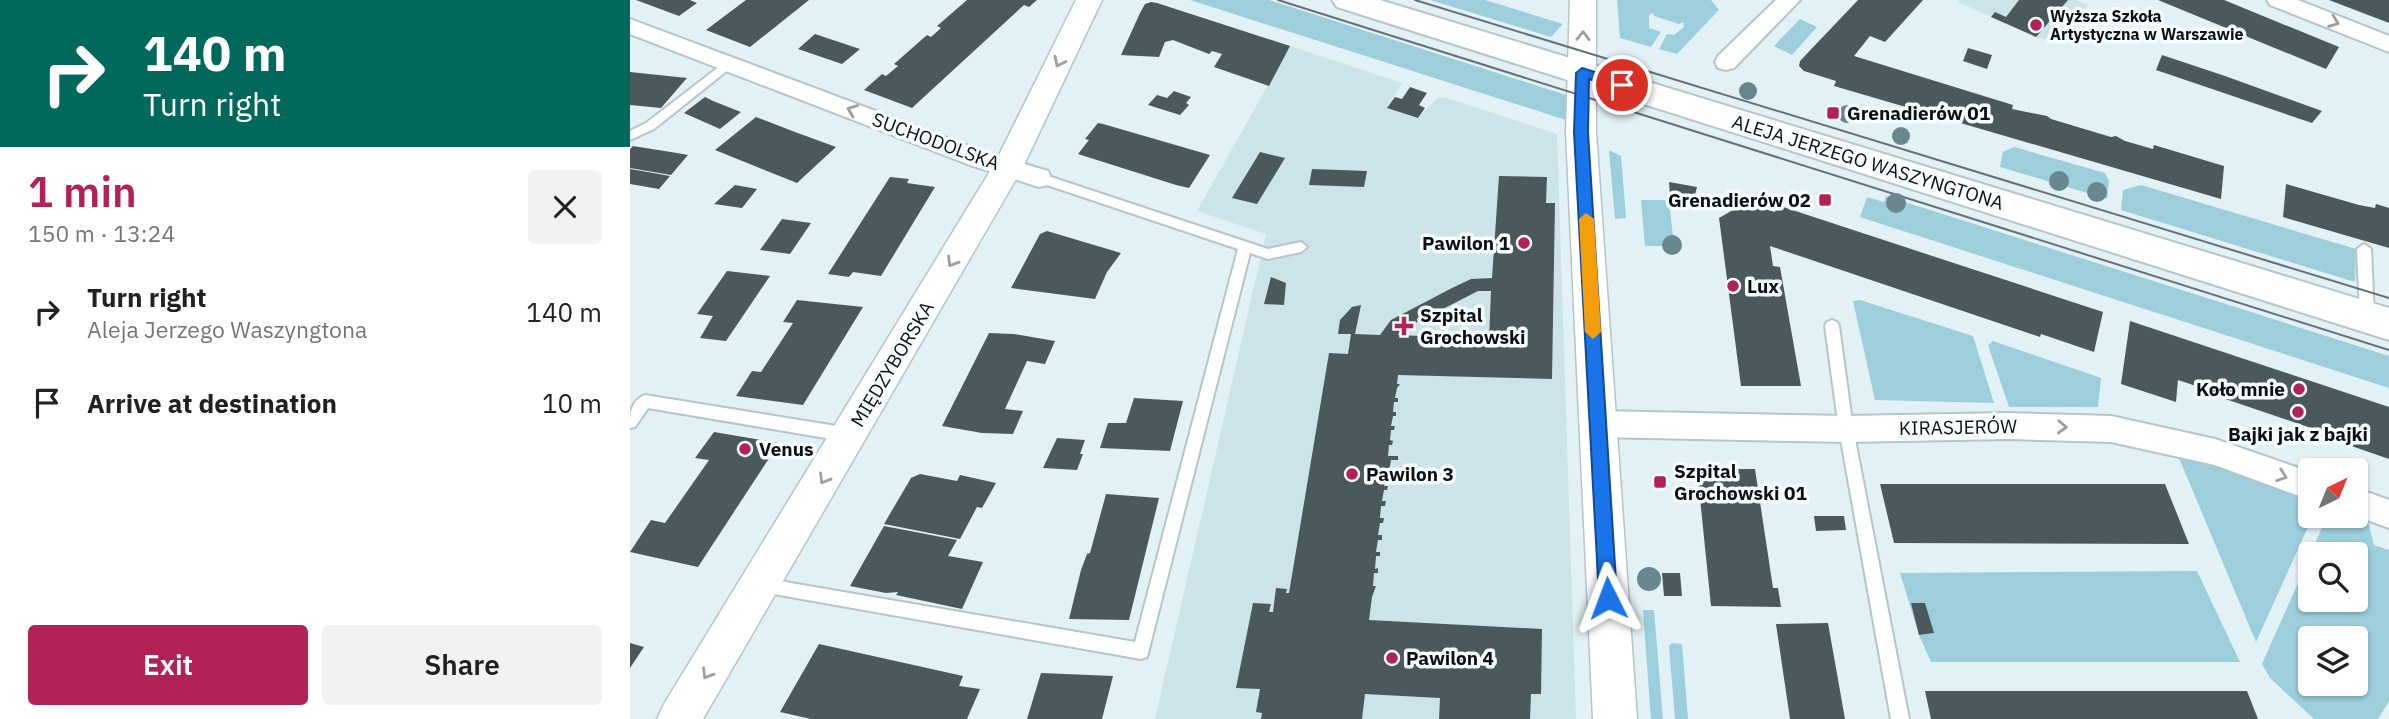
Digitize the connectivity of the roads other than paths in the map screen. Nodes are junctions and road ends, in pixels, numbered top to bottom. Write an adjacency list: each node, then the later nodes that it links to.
1 (1088, 0): 13 (street, MIĘDZYBORSKA, one-way to 13)
2 (1347, 0): 11 (main road, ALEJA JERZEGO WASZYNGTONA)
3 (1583, 0): 11 (street, one-way to 3)
4 (1758, 0): 6 (street)
5 (2278, 0): 8 (street, one-way to 8)
6 (1785, 4): 9 (street)
7 (630, 26): 10 (street, SUCHODOLSKA)
8 (2389, 44)
9 (1726, 62)
10 (729, 63): 12 (lane); 13 (street, SUCHODOLSKA, one-way to 10)
11 (1582, 73): 17 (main road, ALEJA JERZEGO WASZYNGTONA); 20 (street)
12 (630, 136)
13 (1024, 173): 14 (lane, SUCHODOLSKA); 22 (street, MIĘDZYBORSKA, one-way to 22)
14 (1245, 247): 15 (lane, SUCHODOLSKA); 26 (lane)
15 (1301, 247)
16 (2364, 249): 17 (lane)
17 (2378, 321)
18 (1832, 327): 21 (lane)
19 (630, 422): 22 (lane)
20 (1598, 424): 21 (street, KIRASJERÓW); 28 (street)
21 (1846, 429): 23 (street, KIRASJERÓW, one-way to 23); 29 (lane)
22 (850, 435): 26 (street, MIĘDZYBORSKA, one-way to 26)
23 (2298, 482)
24 (2368, 506): 25 (street)
25 (2389, 514)
26 (761, 586): 27 (street, MIĘDZYBORSKA, one-way to 27)
27 (679, 719)
28 (1615, 719)
29 (1900, 719)

